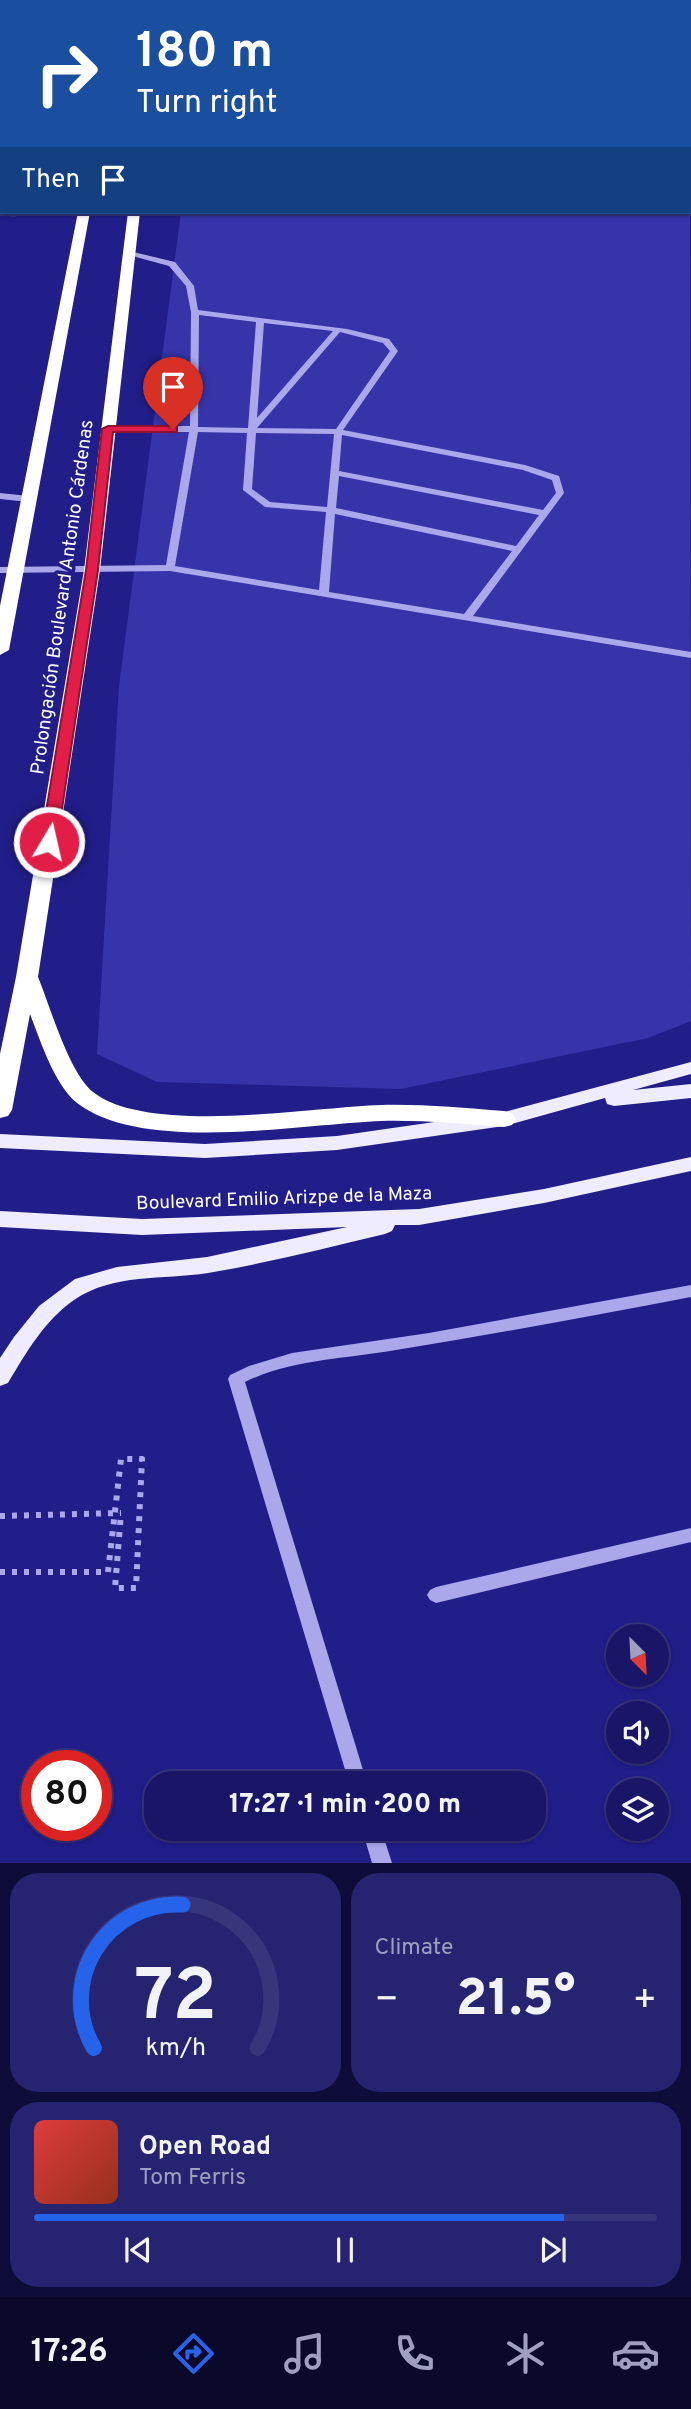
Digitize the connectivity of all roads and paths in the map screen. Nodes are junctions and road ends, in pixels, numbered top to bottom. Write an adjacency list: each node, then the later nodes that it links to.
1 (84, 214): 13 (highway)
2 (134, 214): 3 (highway, Prolongación Boulevard Antonio Cárdenas)
3 (128, 252): 4 (street); 7 (highway, Prolongación Boulevard Antonio Cárdenas)
4 (195, 312): 5 (street); 8 (street)
5 (260, 320): 6 (street); 9 (street)
6 (338, 330): 9 (street); 10 (street)
7 (108, 429): 8 (street); 19 (highway, Prolongación Boulevard Antonio Cárdenas)
8 (194, 429): 9 (street); 17 (street)
9 (249, 432): 10 (street); 14 (street)
10 (338, 432): 11 (street); 15 (street)
11 (335, 473): 14 (street); 15 (street)
12 (0, 496): 13 (street)
13 (29, 499): 20 (highway)
14 (331, 510): 16 (street); 21 (street)
15 (545, 513): 16 (street)
16 (519, 549): 22 (street)
17 (170, 568): 19 (street); 21 (street)
18 (0, 570): 20 (street)
19 (92, 570): 20 (street); 25 (highway, Prolongación Boulevard Antonio Cárdenas)
20 (17, 571): 23 (highway)
21 (324, 593): 22 (street)
22 (468, 616): 24 (street)
23 (0, 650)
24 (691, 655)
25 (27, 977): 29 (highway, Prolongación Boulevard Antonio Cárdenas); 30 (highway)
26 (691, 1068): 28 (main road)
27 (691, 1090): 28 (main road)
28 (565, 1104): 30 (main road)
29 (0, 1110)
30 (504, 1119): 31 (main road)
31 (0, 1141)
32 (691, 1164): 33 (main road, Boulevard Emilio Arizpe de la Maza)
33 (419, 1217): 34 (main road, Boulevard Emilio Arizpe de la Maza); 36 (main road)
34 (0, 1219)
35 (691, 1291): 41 (street)
36 (0, 1377)
37 (0, 1516): 39 (path, bridge)
38 (691, 1535): 40 (street)
39 (0, 1572)
40 (436, 1595)
41 (354, 1771)
42 (376, 1841): 43 (street)
43 (382, 1863)

